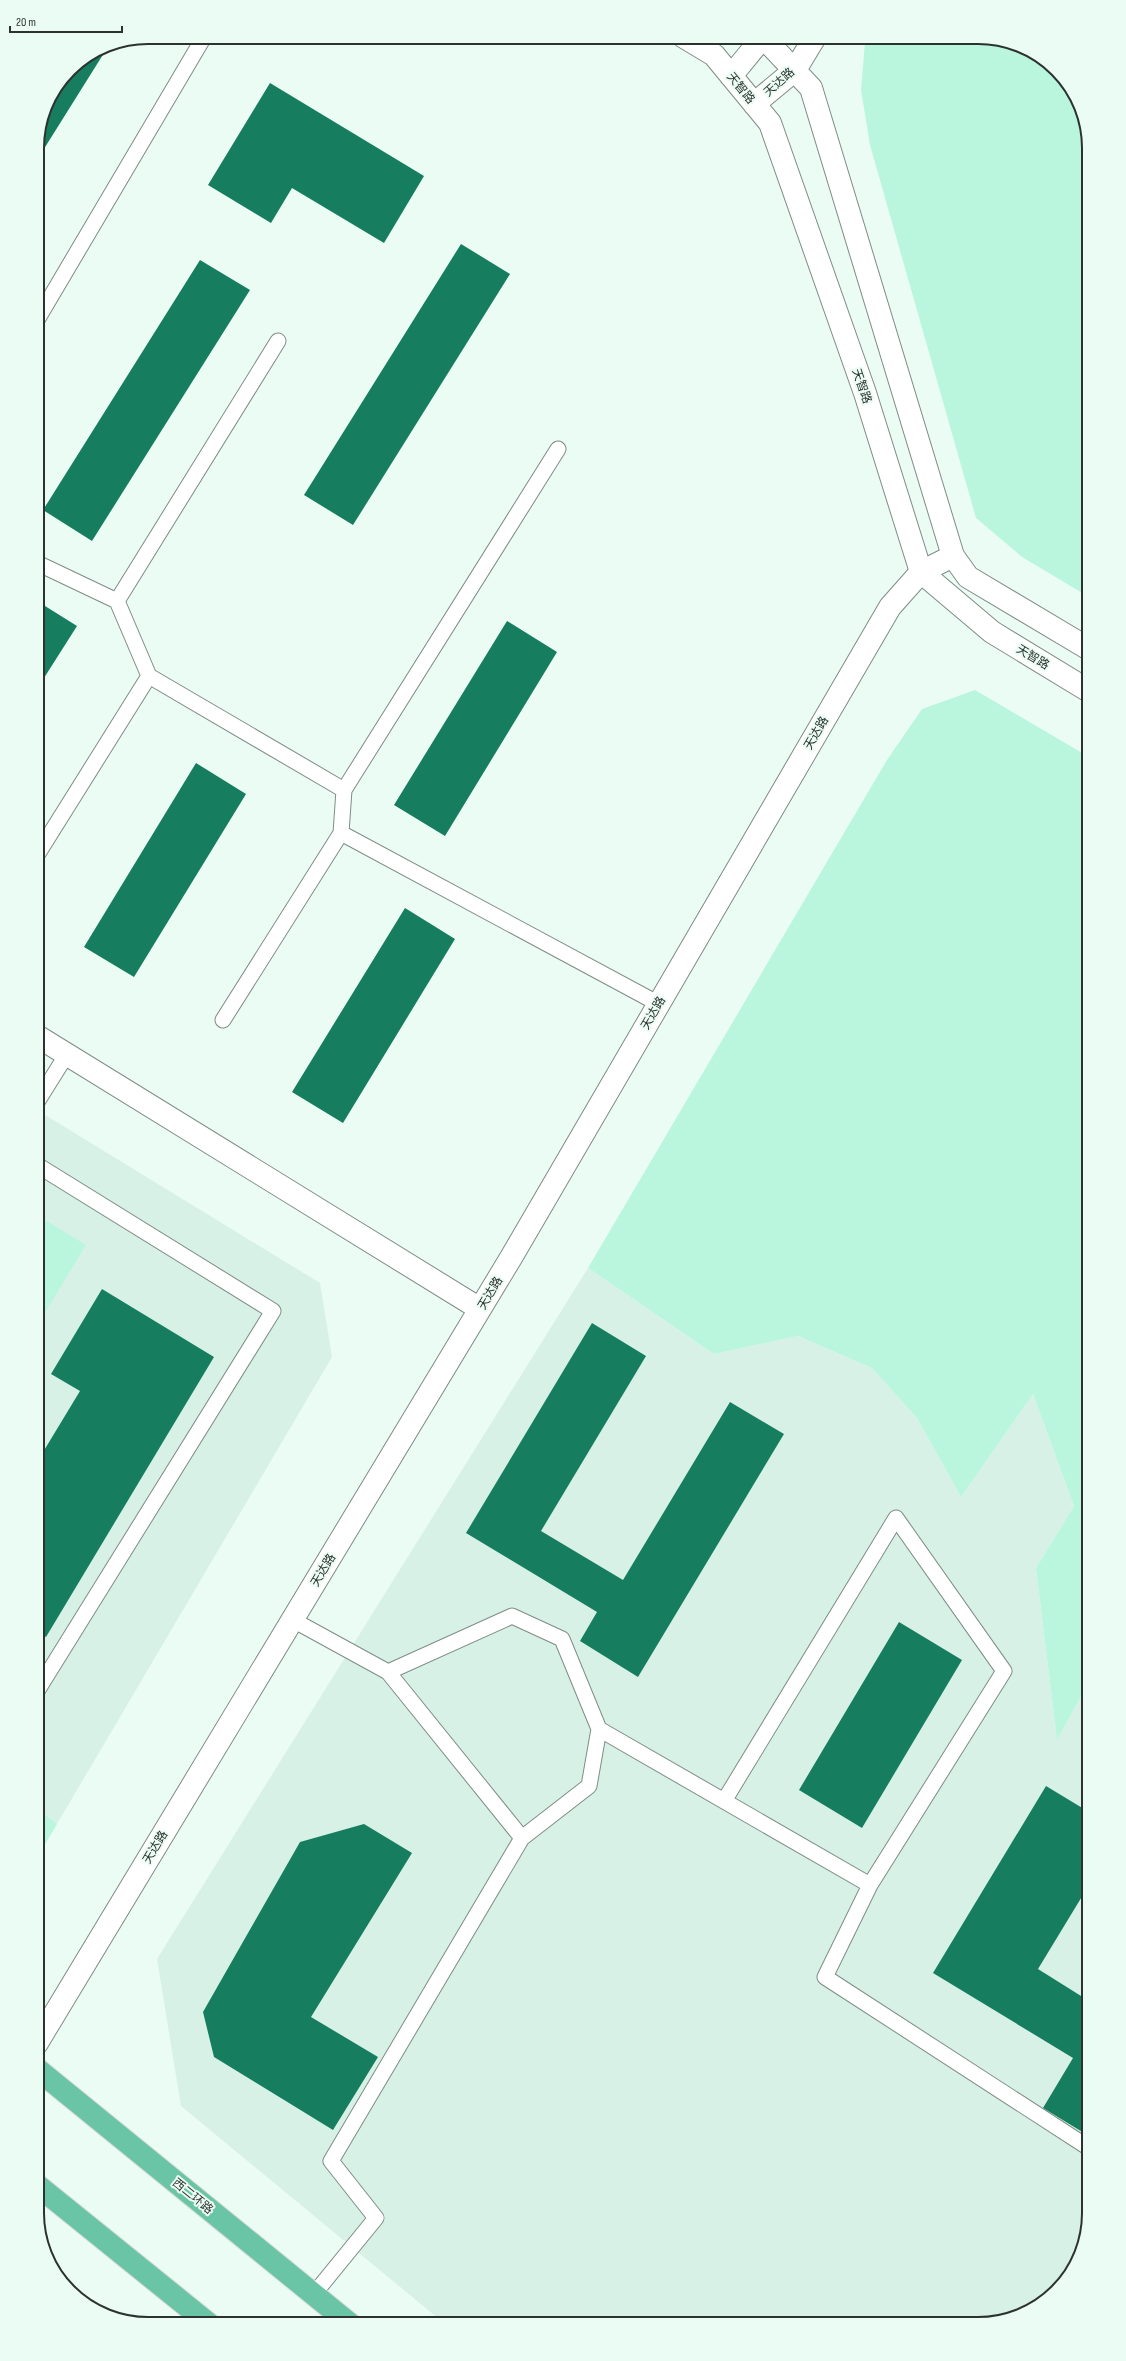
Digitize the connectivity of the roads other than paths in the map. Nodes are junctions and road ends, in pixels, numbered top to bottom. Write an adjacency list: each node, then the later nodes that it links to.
1 (200, 44): 9 (lane)
2 (696, 44): 7 (street, 天智路)
3 (757, 44): 7 (street)
4 (770, 44): 6 (street)
5 (811, 44): 6 (street, 天达路)
6 (795, 70): 8 (street, 天达路); 12 (street)
7 (731, 76): 8 (street, 天智路)
8 (754, 104): 14 (street, 天智路)
9 (44, 308)
10 (278, 341): 15 (lane)
11 (558, 449): 19 (lane)
12 (953, 556): 14 (street, 天达路); 16 (street)
13 (44, 566): 15 (lane)
14 (921, 572): 18 (street, 天智路); 22 (street, 天达路)
15 (117, 601): 17 (lane)
16 (1082, 645)
17 (149, 676): 19 (lane); 21 (lane)
18 (1082, 687)
19 (344, 790): 20 (lane)
20 (341, 833): 22 (lane); 23 (lane)
21 (44, 844)
22 (658, 1004): 28 (street, 天达路)
23 (223, 1020)
24 (44, 1040): 25 (street)
25 (67, 1054): 26 (lane); 28 (street)
26 (44, 1091)
27 (44, 1169): 31 (lane)
28 (480, 1309): 29 (street, 天达路)
29 (293, 1620): 30 (lane); 36 (street, 天达路)
30 (388, 1672): 32 (lane); 34 (lane)
31 (44, 1680)
32 (599, 1729): 33 (lane); 34 (lane)
33 (724, 1801): 35 (lane); 35 (lane)
34 (522, 1838): 40 (lane)
35 (870, 1886): 38 (lane)
36 (44, 2031)
37 (44, 2075): 40 (highway, 西二环路)
38 (1082, 2143)
39 (44, 2190): 41 (highway)
40 (314, 2294): 42 (highway, 西二环路)
41 (200, 2317)
42 (342, 2317)

